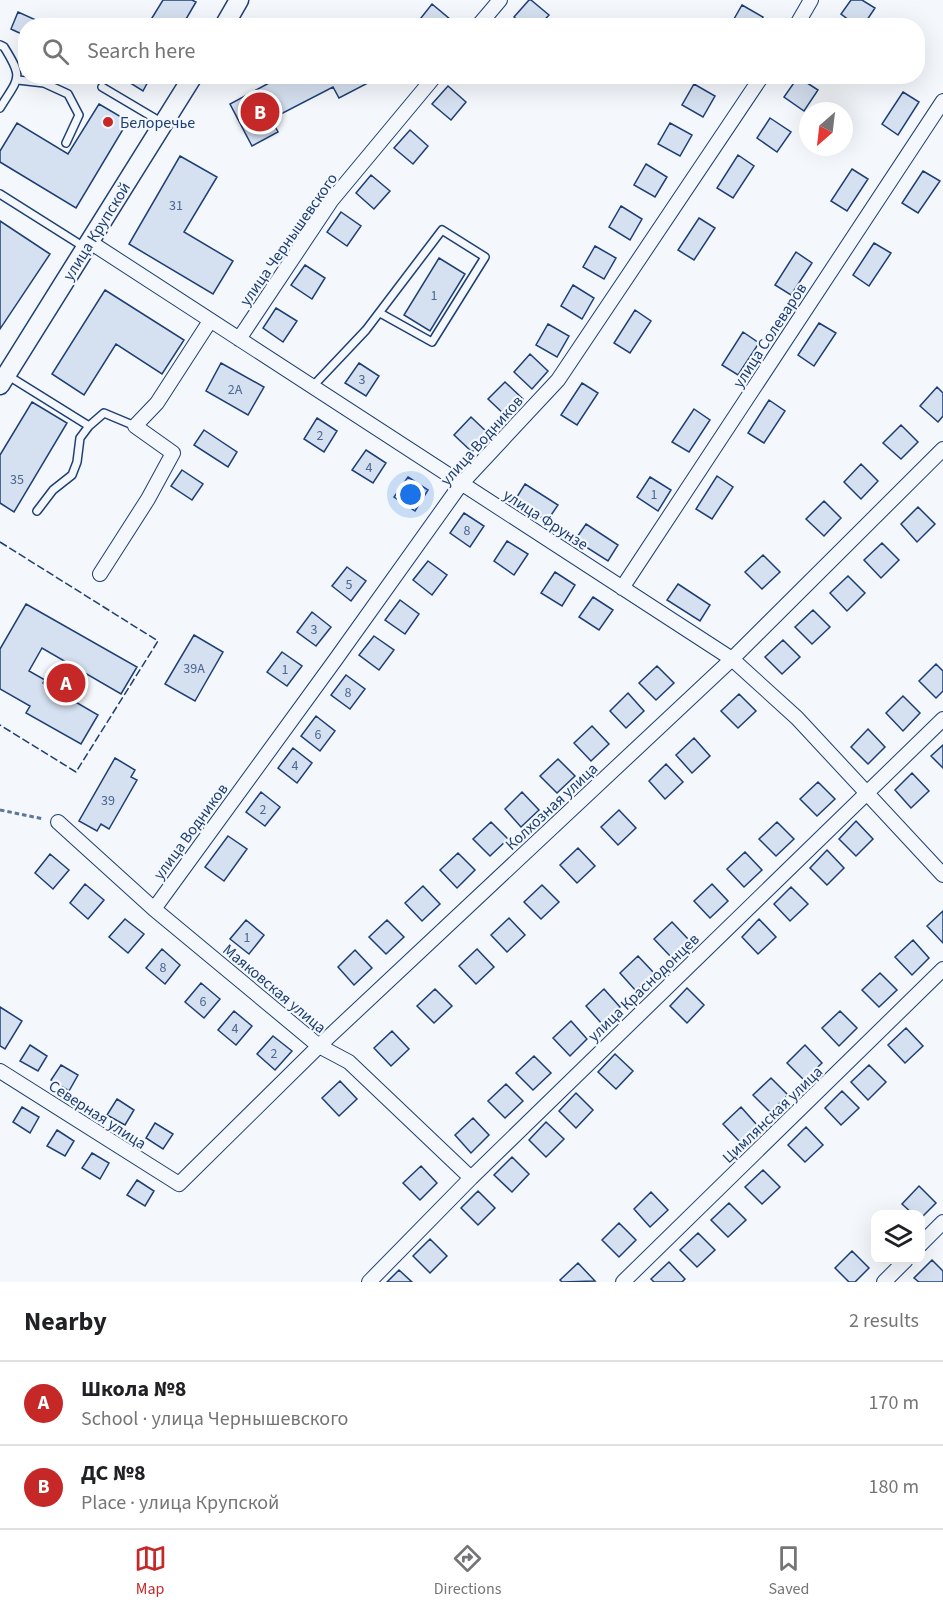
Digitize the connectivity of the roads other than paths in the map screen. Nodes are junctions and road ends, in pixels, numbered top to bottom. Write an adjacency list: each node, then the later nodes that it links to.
1 (500, 0): 5 (street)
2 (811, 0): 6 (street)
3 (234, 2): 4 (street)
4 (227, 18)
5 (485, 18)
6 (801, 18)
7 (0, 45): 8 (lane)
8 (18, 80): 15 (lane)
9 (46, 84): 17 (lane)
10 (188, 84): 16 (street, улица Крупской)
11 (428, 84): 22 (street, улица Чернышевского)
12 (757, 84): 28 (street, улица Водников)
13 (102, 87): 16 (lane)
14 (943, 101): 31 (street, улица Солеваров)
15 (0, 108)
16 (163, 124): 19 (street, улица Крупской)
17 (66, 143)
18 (0, 194): 19 (lane)
19 (88, 245): 21 (street, улица Фрунзе); 23 (street, улица Крупской)
20 (380, 313): 20 (lane); 24 (lane)
21 (210, 321): 22 (street, улица Фрунзе); 26 (street)
22 (239, 339): 24 (street, улица Фрунзе)
23 (2, 376): 25 (lane)
24 (313, 386): 28 (street, улица Фрунзе)
25 (89, 426): 26 (lane); 29 (lane)
26 (135, 426): 30 (street)
27 (943, 449): 32 (street, Колхозная улица)
28 (461, 484): 31 (street, улица Фрунзе); 37 (street, улица Водников)
29 (38, 511)
30 (100, 574)
31 (622, 588): 32 (street, улица Фрунзе)
32 (732, 659): 34 (street, улица Фрунзе); 39 (street, Колхозная улица)
33 (943, 718): 34 (street, улица Краснодонцев)
34 (866, 792): 36 (street, улица Фрунзе); 41 (street, улица Краснодонцев)
35 (58, 822): 37 (street, Маяковская улица)
36 (943, 875)
37 (154, 909): 39 (street, Маяковская улица)
38 (943, 969): 47 (street, Цимлянская улица)
39 (319, 1046): 41 (street, Маяковская улица); 42 (street, Колхозная улица)
40 (0, 1071): 42 (street, Северная улица)
41 (471, 1178): 46 (street, улица Краснодонцев)
42 (178, 1184)
43 (943, 1222): 44 (street)
44 (925, 1241)
45 (902, 1264): 48 (street)
46 (369, 1282)
47 (623, 1282)
48 (884, 1282)

